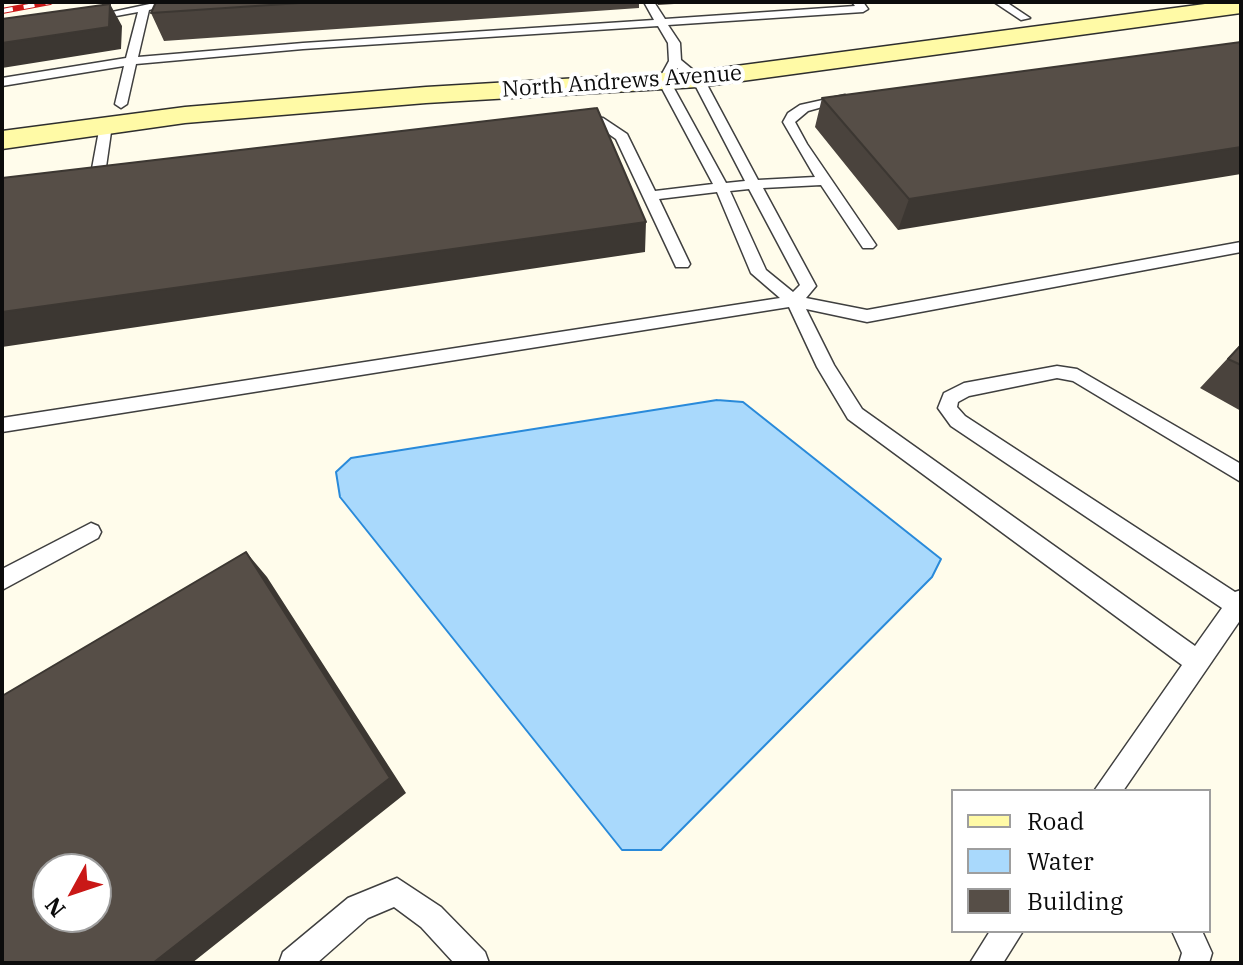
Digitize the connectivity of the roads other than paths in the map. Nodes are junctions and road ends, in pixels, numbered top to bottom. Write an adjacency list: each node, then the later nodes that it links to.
1 (176, 2): 7 (lane)
2 (649, 2): 10 (lane)
3 (857, 2): 10 (lane)
4 (999, 2): 8 (lane)
5 (1145, 2): 8 (street, North Andrews Avenue)
6 (1241, 6): 13 (street, North Andrews Avenue)
7 (144, 8): 9 (lane); 11 (lane)
8 (1025, 18): 12 (street, North Andrews Avenue)
9 (73, 21)
10 (659, 21): 11 (lane); 12 (lane)
11 (132, 61): 14 (lane); 16 (lane)
12 (670, 71): 13 (street, North Andrews Avenue); 16 (street, North Andrews Avenue); 23 (lane)
13 (698, 79): 22 (lane)
14 (2, 82)
15 (857, 97): 21 (lane)
16 (113, 115): 18 (street, North Andrews Avenue); 19 (street, North Andrews Avenue); 20 (lane)
17 (555, 119): 24 (lane)
18 (2, 120)
19 (2, 140)
20 (113, 172)
21 (824, 181): 22 (lane); 25 (lane)
22 (752, 184): 23 (lane); 28 (lane)
23 (722, 188): 24 (lane); 28 (lane)
24 (651, 196): 27 (lane)
25 (868, 245)
26 (1241, 247): 28 (lane)
27 (682, 264)
28 (794, 301): 29 (lane); 34 (lane)
29 (2, 425)
30 (1241, 474): 33 (lane)
31 (91, 532): 32 (lane)
32 (2, 580)
33 (1240, 605): 34 (lane)
34 (1197, 662): 35 (lane)
35 (1108, 789)
36 (1007, 933): 40 (lane)
37 (1188, 933): 41 (lane)
38 (294, 963): 39 (lane)
39 (474, 963)
40 (985, 963)
41 (1194, 963)

